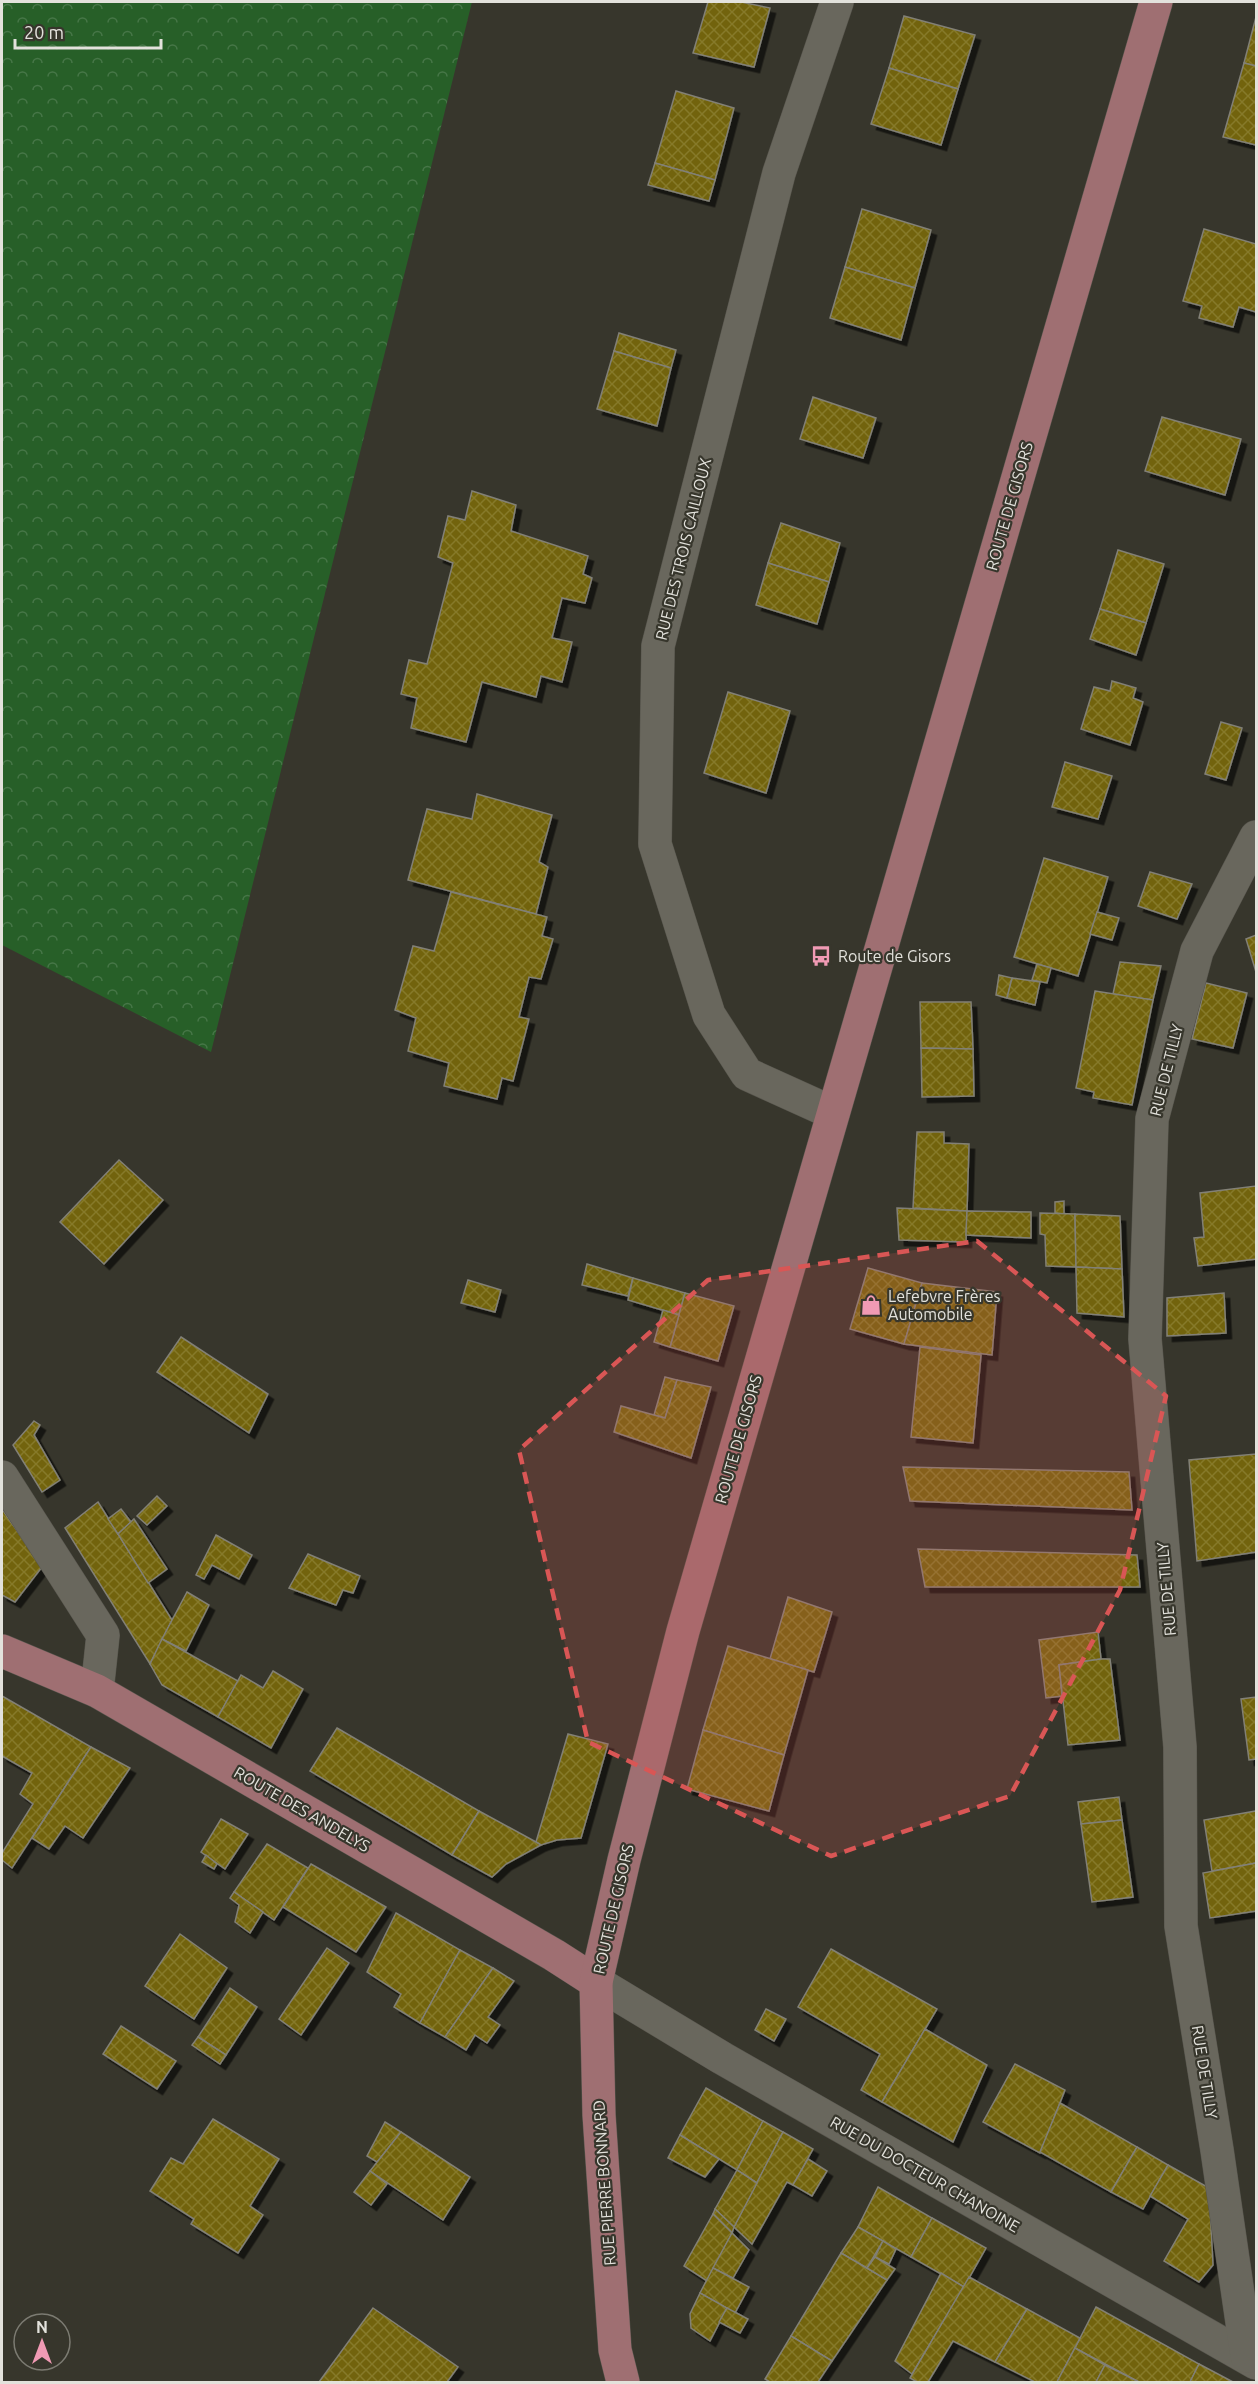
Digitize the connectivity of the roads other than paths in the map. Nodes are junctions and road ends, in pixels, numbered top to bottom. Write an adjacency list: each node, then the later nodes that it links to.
1 (837, 2): 4 (street, RUE DES TROIS CAILLOUX)
2 (1156, 2): 4 (main road, ROUTE DE GISORS)
3 (1257, 837): 9 (street, RUE DE TILLY)
4 (833, 1113): 8 (main road, ROUTE DE GISORS)
5 (2, 1477): 7 (street)
6 (2, 1651): 7 (main road, ROUTE DES ANDELYS)
7 (97, 1691): 8 (main road, ROUTE DES ANDELYS)
8 (596, 1982): 9 (street, RUE DU DOCTEUR CHANOINE); 10 (main road, RUE PIERRE BONNARD)
9 (1252, 2360)
10 (623, 2382)

